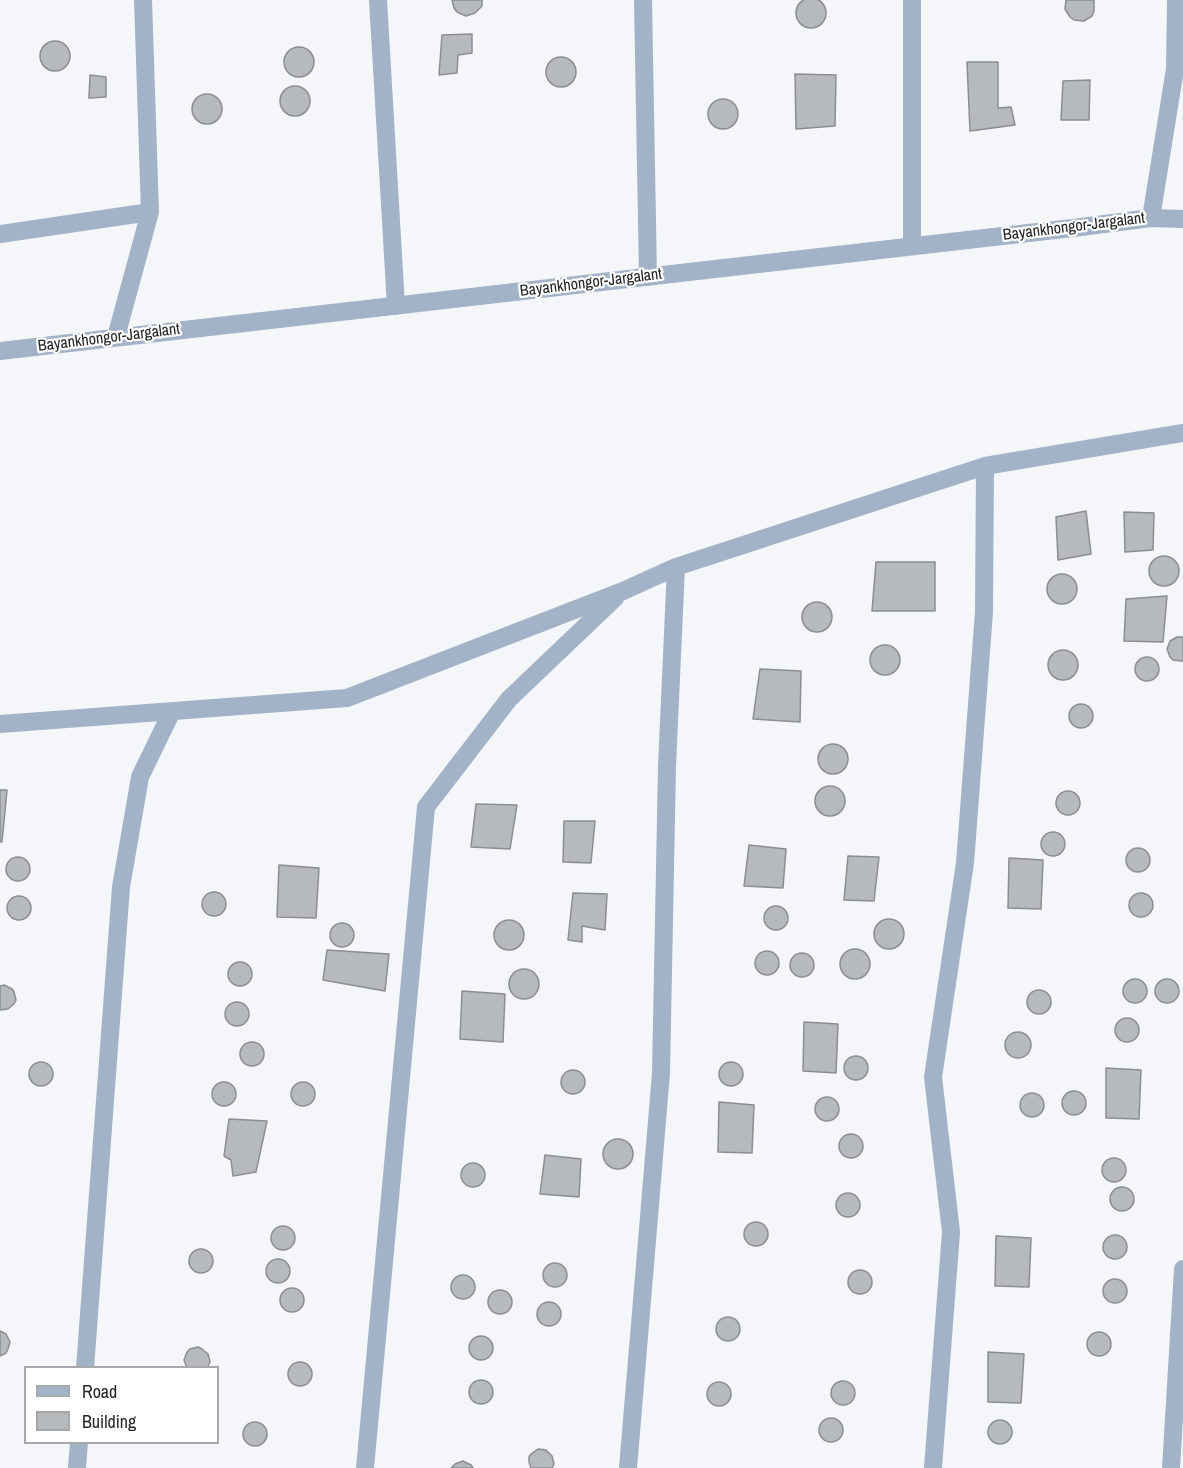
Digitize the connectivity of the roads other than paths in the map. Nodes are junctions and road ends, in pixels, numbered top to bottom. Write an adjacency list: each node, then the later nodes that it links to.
1 (143, 0): 6 (street)
2 (378, 0): 12 (street)
3 (643, 0): 11 (street)
4 (912, 0): 10 (street)
5 (1176, 0): 7 (street)
6 (150, 212): 9 (street); 13 (street)
7 (1151, 218): 8 (street, Bayankhongor-Jargalant); 10 (street, Bayankhongor-Jargalant)
8 (1183, 219)
9 (0, 234)
10 (912, 246): 11 (street, Bayankhongor-Jargalant)
11 (648, 276): 12 (street, Bayankhongor-Jargalant)
12 (396, 306): 13 (street, Bayankhongor-Jargalant)
13 (116, 337): 14 (street, Bayankhongor-Jargalant)
14 (0, 351)
15 (1183, 433): 16 (street)
16 (985, 466): 17 (street); 27 (street)
17 (676, 567): 18 (street); 26 (street)
18 (623, 591): 19 (street); 25 (street)
19 (172, 711): 20 (street); 22 (street)
20 (0, 724)
21 (1183, 1269): 28 (street)
22 (85, 1366)
23 (79, 1444): 24 (street)
24 (77, 1468)
25 (365, 1468)
26 (628, 1468)
27 (933, 1468)
28 (1171, 1468)

